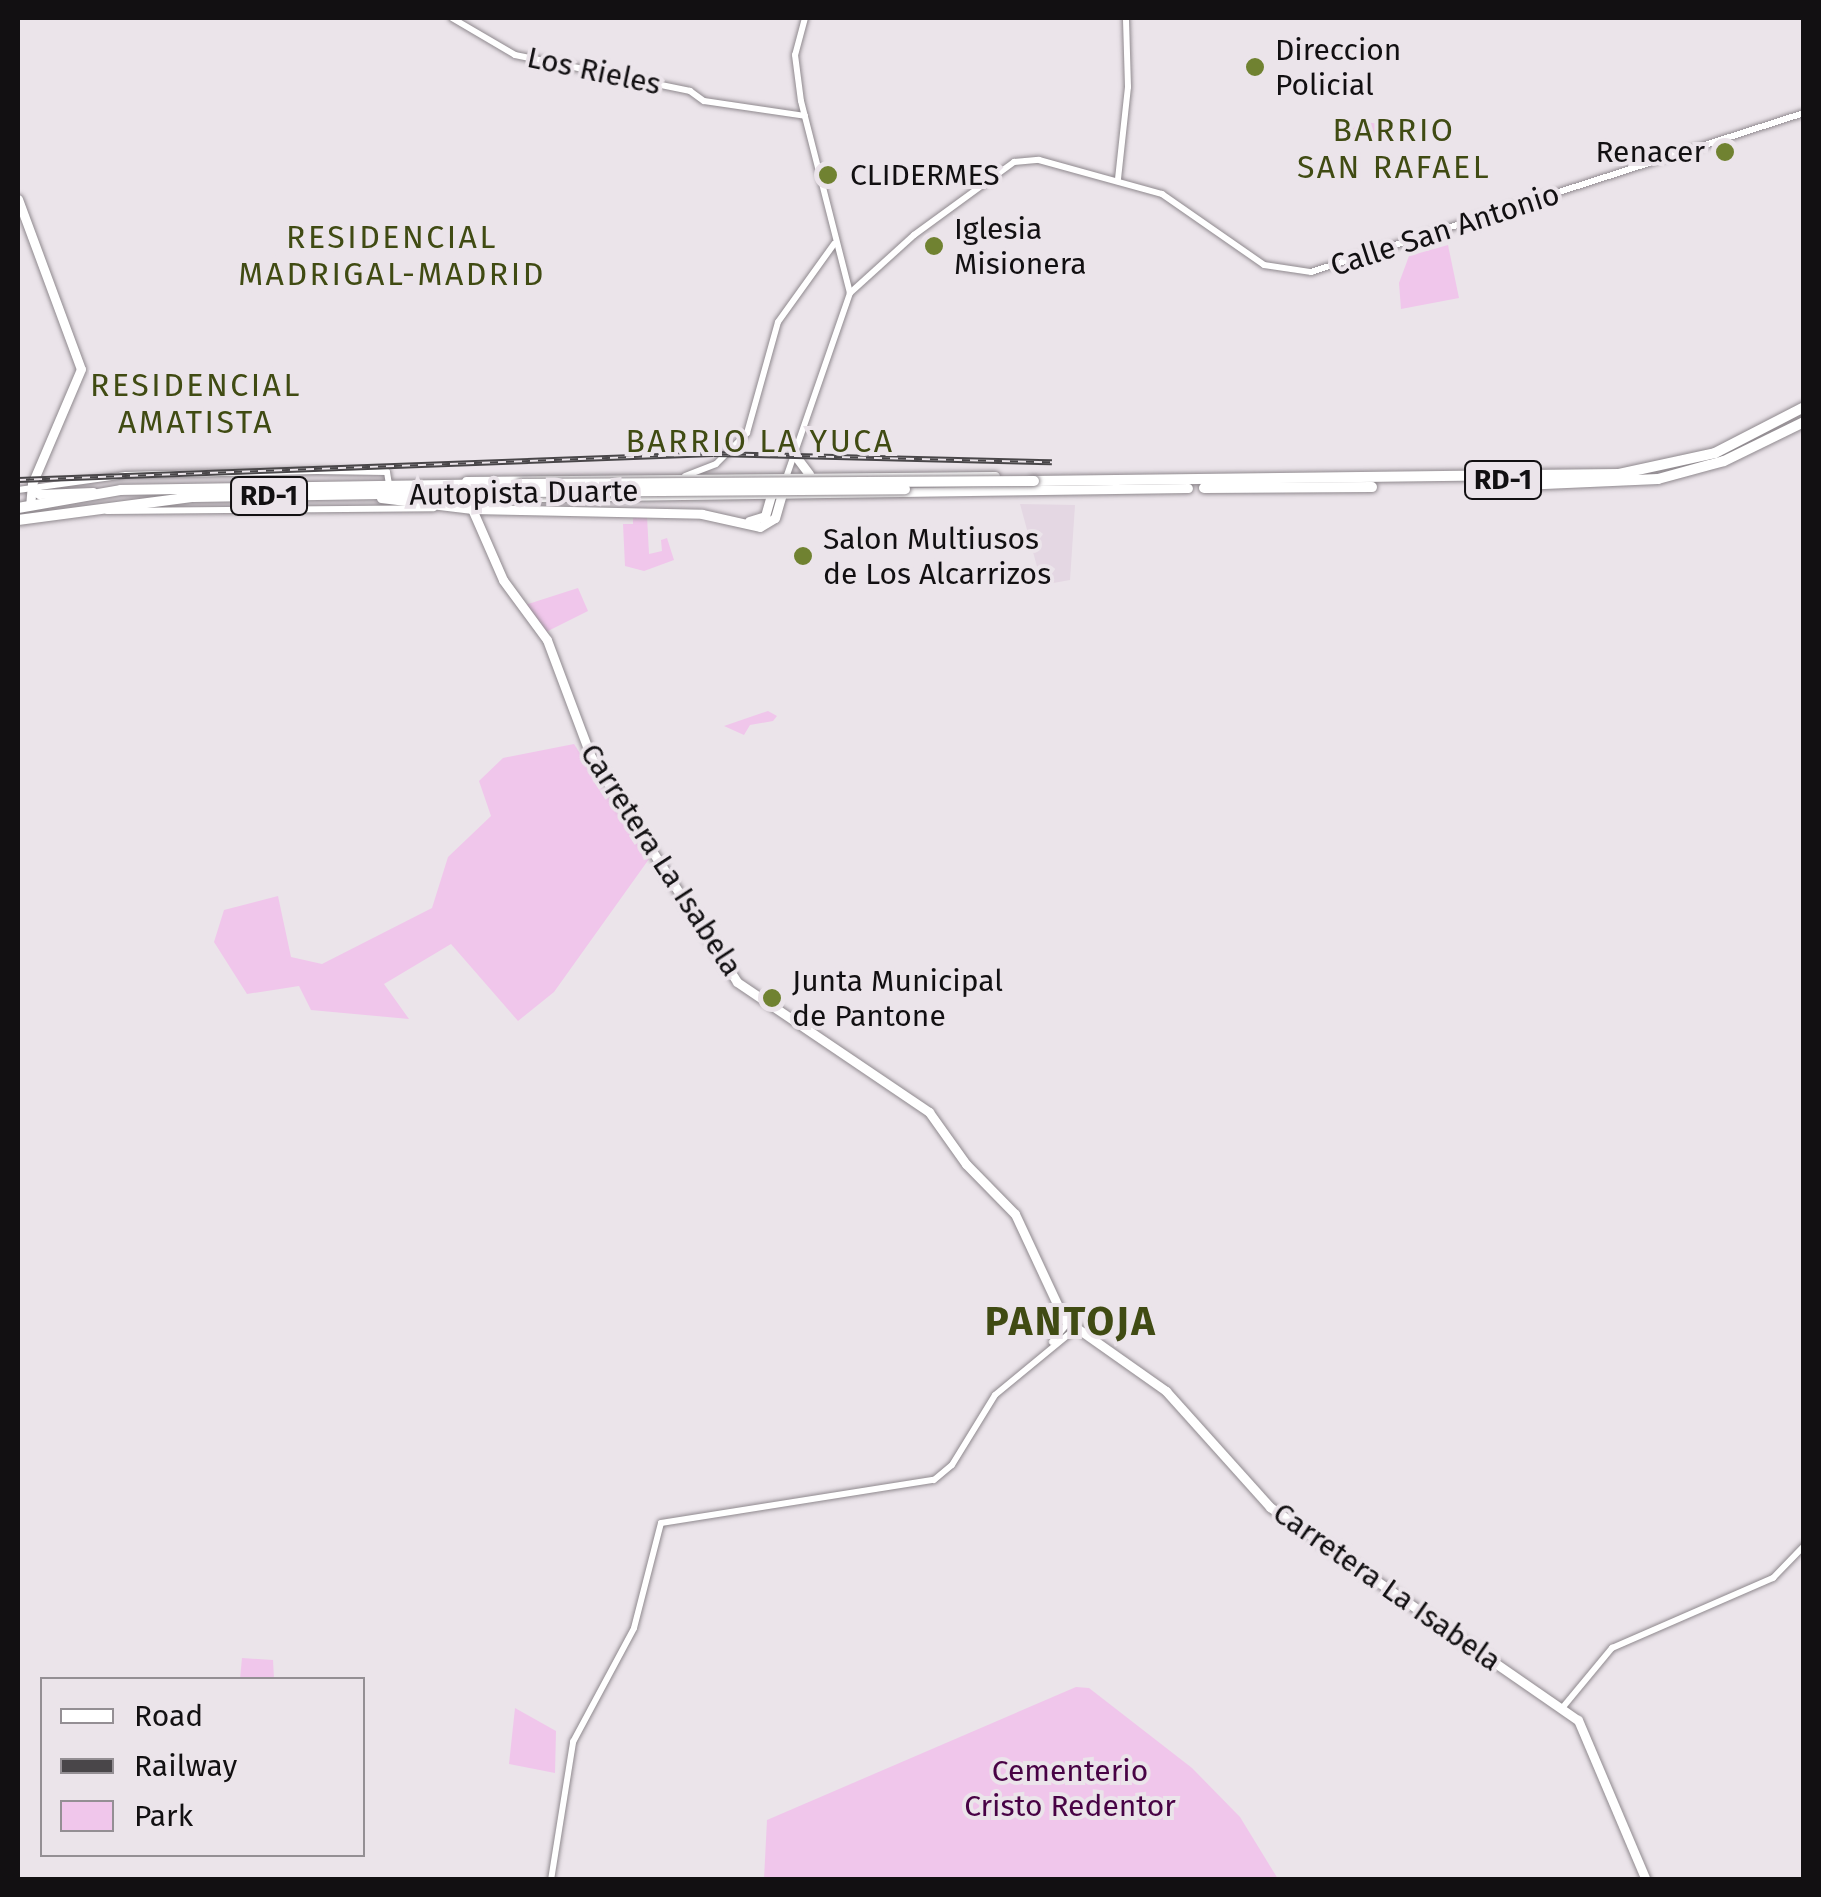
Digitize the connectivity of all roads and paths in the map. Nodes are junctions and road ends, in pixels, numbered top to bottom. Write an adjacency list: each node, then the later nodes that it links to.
1 (452, 18): 5 (street, Los Rieles)
2 (805, 18): 5 (street)
3 (1126, 18): 6 (street)
4 (1804, 113): 6 (street, Calle San Antonio)
5 (805, 116): 8 (street)
6 (1118, 179): 9 (street, Calle San Antonio)
7 (18, 200): 19 (main road)
8 (834, 244): 9 (street); 18 (street)
9 (850, 293): 12 (street)
10 (1804, 407): 22 (highway, RD-1)
11 (1804, 422): 22 (highway, RD-1)
12 (794, 454): 15 (street); 16 (main road)
13 (730, 476): 14 (main road); 18 (main road); 32 (main road)
14 (774, 476): 15 (main road); 30 (main road)
15 (787, 476): 16 (main road); 30 (main road)
16 (812, 476): 17 (main road)
17 (862, 476): 22 (main road); 31 (main road)
18 (681, 477): 21 (main road)
19 (32, 484): 20 (street); 24 (street); 25 (main road); 33 (main road)
20 (389, 485): 21 (highway, Autopista Duarte / RD-1); 25 (highway, Autopista Duarte / RD-1)
21 (406, 485): 23 (highway, RD-1)
22 (1188, 485): 23 (highway, Autopista Duarte / RD-1, bridge); 31 (main road)
23 (521, 488): 26 (highway, Autopista Duarte / RD-1)
24 (18, 490)
25 (95, 492): 33 (highway, Autopista Duarte / RD-1)
26 (420, 493): 29 (highway, Autopista Duarte / RD-1); 32 (main road)
27 (303, 495): 28 (highway, Autopista Duarte / RD-1); 34 (highway, Autopista Duarte / RD-1); 37 (highway)
28 (324, 495): 29 (highway, Autopista Duarte / RD-1); 35 (highway)
29 (358, 495): 38 (main road)
30 (779, 495): 31 (main road); 32 (main road); 38 (main road); 39 (main road)
31 (860, 495)
32 (732, 498)
33 (30, 504): 36 (highway, Autopista Duarte / RD-1)
34 (91, 506): 37 (street); 40 (highway, Autopista Duarte / RD-1)
35 (340, 507): 37 (street); 38 (street)
36 (18, 508)
37 (290, 508)
38 (477, 509): 39 (main road); 41 (main road, Carretera La Isabela)
39 (493, 510): 41 (main road)
40 (18, 520)
41 (482, 532): 42 (main road, Carretera La Isabela)
42 (1071, 1326): 44 (main road, Carretera La Isabela); 45 (street)
43 (1804, 1546): 44 (street)
44 (1562, 1707): 46 (main road, Carretera La Isabela)
45 (552, 1880)
46 (1646, 1880)

